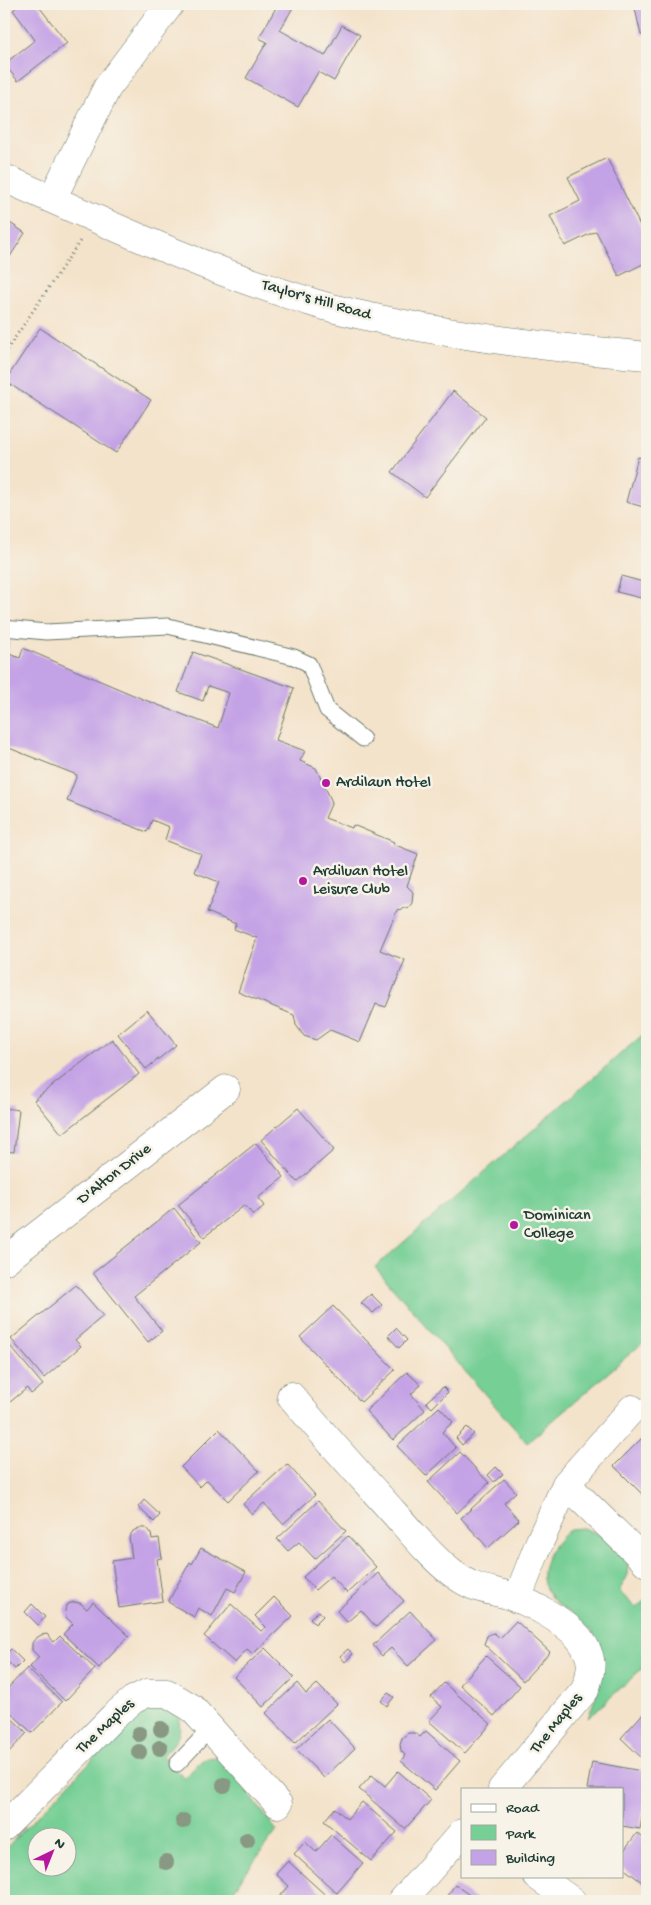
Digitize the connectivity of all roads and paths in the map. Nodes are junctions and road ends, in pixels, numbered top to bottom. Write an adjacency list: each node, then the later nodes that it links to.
1 (170, 4): 3 (street)
2 (4, 178): 3 (street, Taylor's Hill Road)
3 (52, 199): 4 (street, Taylor's Hill Road)
4 (95, 218): 5 (path); 6 (street, Taylor's Hill Road)
5 (4, 354)
6 (647, 356)
7 (4, 628): 8 (lane)
8 (363, 739)
9 (226, 1089): 10 (street, D'Alton Drive)
10 (4, 1261)
11 (291, 1396): 15 (street, The Maples)
12 (632, 1409): 13 (street)
13 (566, 1484): 14 (street); 15 (street)
14 (647, 1562)
15 (517, 1599): 18 (street, The Maples)
16 (211, 1728): 17 (lane); 19 (street, The Maples); 20 (street, The Maples)
17 (177, 1764)
18 (503, 1788)
19 (278, 1804)
20 (4, 1827)
21 (461, 1834): 23 (street)
22 (540, 1878): 24 (street)
23 (402, 1901)
24 (572, 1901)

